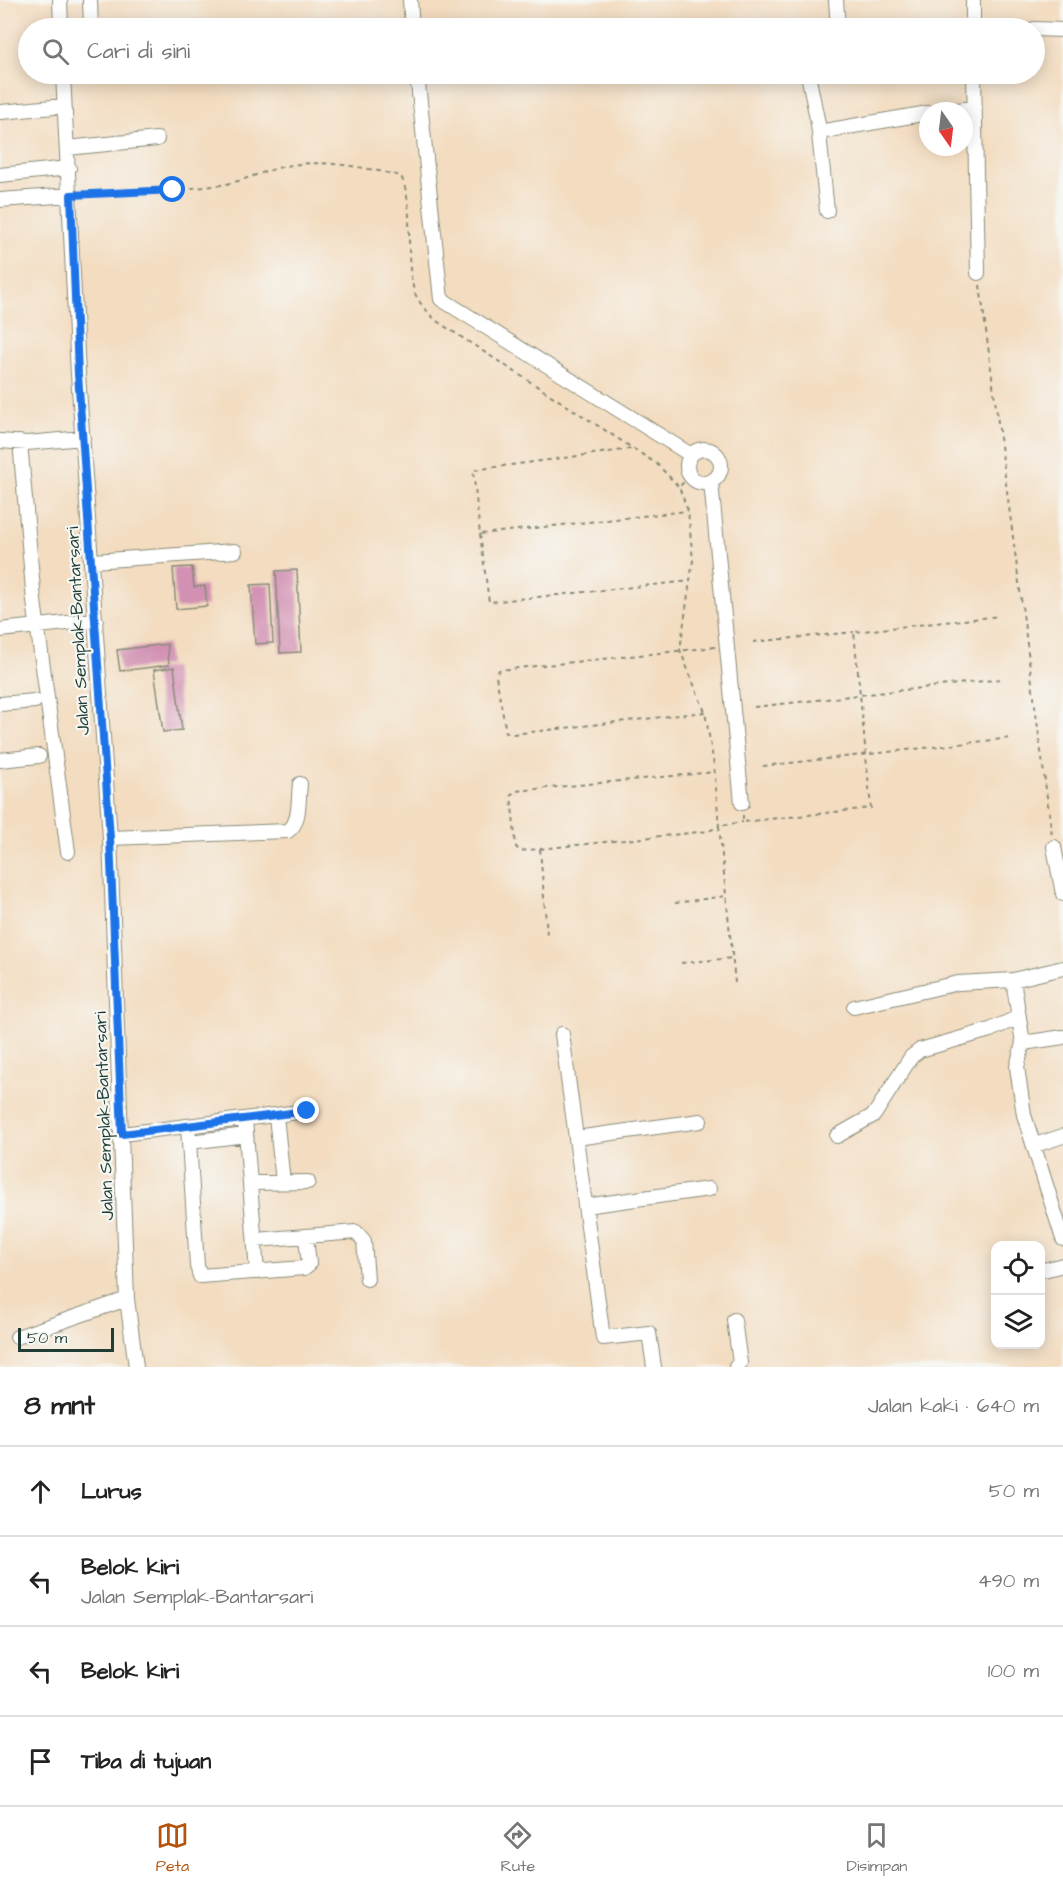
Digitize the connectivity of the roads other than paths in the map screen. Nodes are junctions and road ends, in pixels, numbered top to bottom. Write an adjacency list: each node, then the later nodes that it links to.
1 (60, 0): 6 (street)
2 (90, 0): 7 (street)
3 (410, 0): 8 (street)
4 (836, 0): 9 (street)
5 (973, 0): 10 (street)
6 (61, 18)
7 (91, 18)
8 (411, 18)
9 (837, 18)
10 (974, 18)
11 (1045, 29): 12 (street)
12 (1063, 30)
13 (63, 84): 17 (street, Jalan Semplak–Bantarsari)
14 (418, 84): 33 (street)
15 (810, 84): 21 (street)
16 (974, 84): 18 (street)
17 (64, 106): 19 (street); 23 (street, Jalan Semplak–Bantarsari)
18 (974, 108): 29 (street)
19 (1, 112)
20 (919, 115): 21 (street)
21 (819, 132): 28 (street)
22 (157, 139): 23 (street)
23 (67, 148): 24 (street, Jalan Semplak–Bantarsari)
24 (69, 168): 25 (street); 26 (street, Jalan Semplak–Bantarsari)
25 (0, 175)
26 (71, 195): 27 (street); 30 (street, Jalan Semplak–Bantarsari)
27 (0, 200)
28 (827, 211)
29 (978, 273)
30 (83, 438): 32 (street); 36 (street, Jalan Semplak–Bantarsari)
31 (0, 441): 32 (street)
32 (20, 442): 38 (street)
33 (691, 454): 34 (street); 34 (street)
34 (711, 482): 45 (street)
35 (235, 551): 36 (street)
36 (93, 561): 37 (street, Jalan Semplak–Bantarsari)
37 (96, 620): 38 (street); 46 (street, Jalan Semplak–Bantarsari)
38 (37, 626): 39 (street); 48 (street)
39 (0, 630)
40 (35, 701): 41 (street)
41 (0, 704)
42 (39, 756): 43 (street)
43 (0, 760)
44 (300, 784): 46 (street)
45 (742, 803)
46 (110, 838): 62 (street, Jalan Semplak–Bantarsari)
47 (1054, 847): 49 (street)
48 (68, 852)
49 (1063, 894)
50 (1063, 968): 51 (street)
51 (1013, 980): 52 (street); 53 (street)
52 (854, 1006)
53 (1019, 1017): 56 (street); 64 (street)
54 (562, 1034): 66 (street)
55 (1063, 1037): 56 (street)
56 (1023, 1043): 68 (street)
57 (307, 1111): 58 (street)
58 (276, 1116): 59 (street); 69 (street)
59 (245, 1120): 61 (street); 63 (street)
60 (700, 1121): 66 (street)
61 (188, 1126): 62 (street); 67 (street)
62 (122, 1134): 81 (street, Jalan Semplak–Bantarsari)
63 (246, 1135): 67 (street); 71 (street)
64 (837, 1136)
65 (1063, 1136): 68 (street)
66 (576, 1138): 73 (street)
67 (190, 1142): 79 (street)
68 (1035, 1145): 75 (street)
69 (283, 1182): 70 (street); 71 (street)
70 (308, 1182)
71 (250, 1183): 76 (street)
72 (709, 1189): 73 (street)
73 (585, 1206): 85 (street)
74 (306, 1238): 76 (street); 79 (street); 80 (street)
75 (1063, 1239)
76 (256, 1240): 79 (street)
77 (1063, 1265): 78 (street)
78 (1045, 1270)
79 (257, 1272)
80 (367, 1279)
81 (128, 1299): 83 (street); 84 (street, Jalan Semplak–Bantarsari)
82 (734, 1320): 86 (street)
83 (17, 1337)
84 (136, 1367)
85 (654, 1367)
86 (736, 1367)

